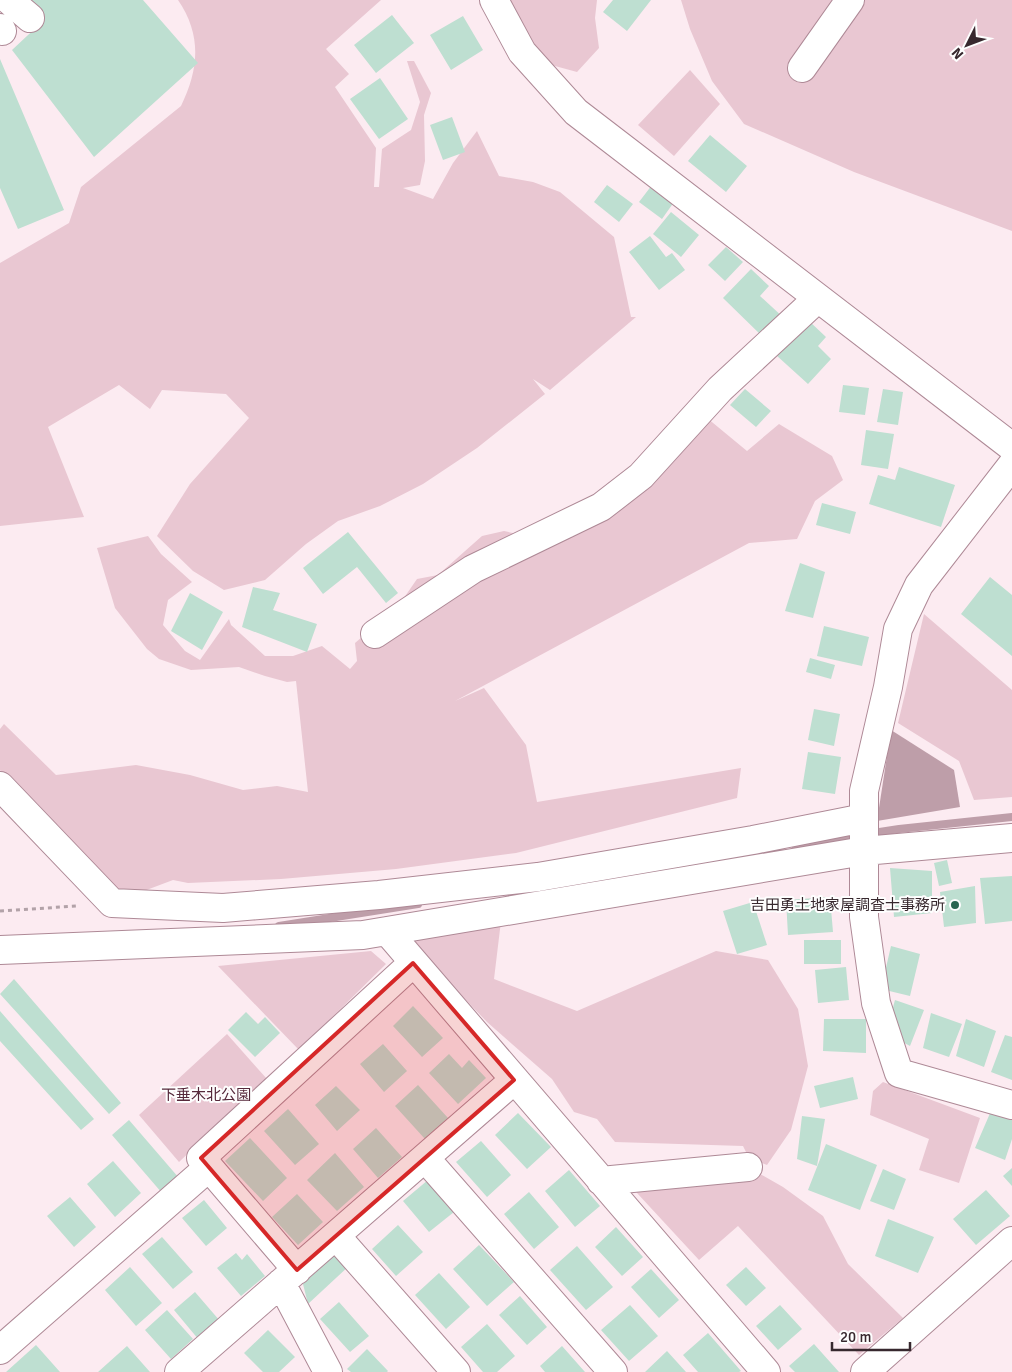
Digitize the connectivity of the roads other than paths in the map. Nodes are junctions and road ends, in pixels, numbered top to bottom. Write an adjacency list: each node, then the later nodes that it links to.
1 (3, 0): 5 (street)
2 (9, 0): 6 (street)
3 (494, 0): 8 (street)
4 (850, 0): 7 (street)
5 (0, 4)
6 (30, 18)
7 (802, 68)
8 (818, 298): 9 (street); 11 (street)
9 (1012, 447)
10 (1012, 465): 13 (street)
11 (375, 634)
12 (0, 786): 13 (street)
13 (864, 818): 15 (street)
14 (1012, 838): 15 (street)
15 (864, 848): 16 (street); 20 (street)
16 (387, 931): 17 (street); 18 (street)
17 (0, 950)
18 (413, 963): 19 (street); 22 (street)
19 (514, 1080): 21 (street); 24 (street)
20 (1012, 1105)
21 (425, 1158): 25 (street); 32 (street)
22 (209, 1166): 27 (street); 28 (street)
23 (748, 1167): 24 (street)
24 (601, 1181): 33 (street)
25 (336, 1236): 27 (street); 31 (street)
26 (1012, 1241): 34 (street)
27 (289, 1277): 29 (street); 30 (street)
28 (0, 1350)
29 (180, 1372)
30 (328, 1372)
31 (456, 1372)
32 (613, 1372)
33 (766, 1372)
34 (864, 1372)

